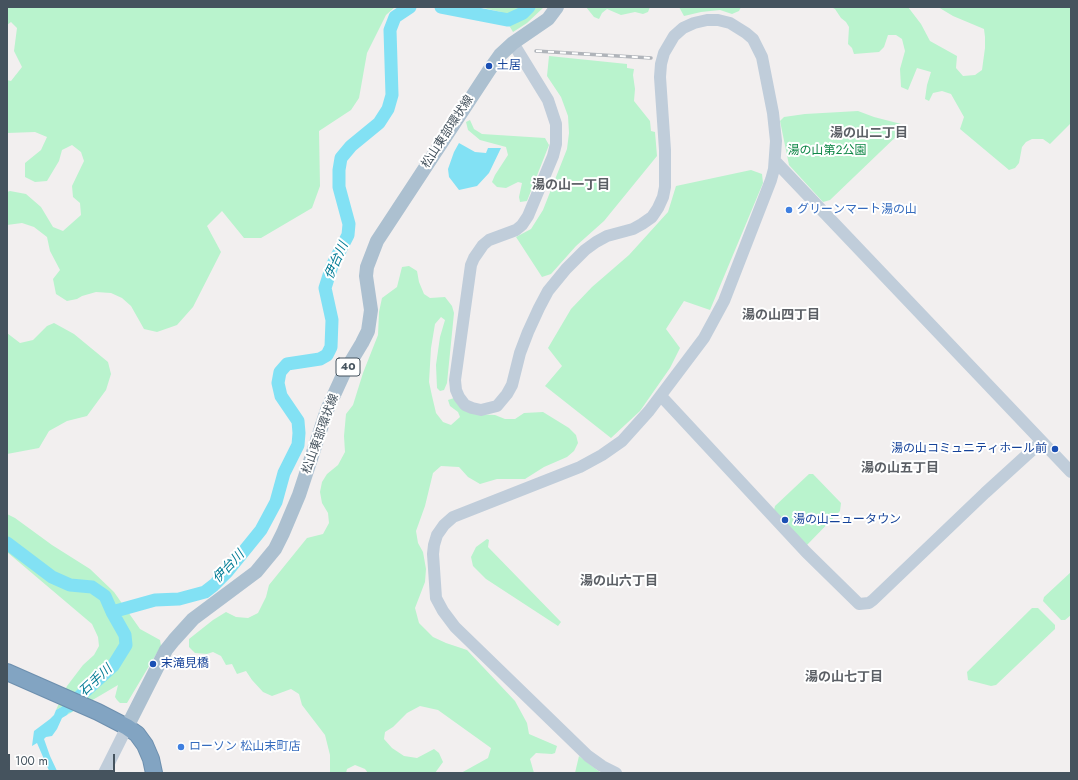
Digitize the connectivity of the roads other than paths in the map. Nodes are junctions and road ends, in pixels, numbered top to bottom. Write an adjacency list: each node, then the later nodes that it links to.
1 (557, 7): 2 (main road, 松山東部環状線 / 40)
2 (514, 43): 3 (street); 8 (main road, 松山東部環状線 / 40)
3 (775, 161): 4 (street); 5 (street)
4 (661, 396): 5 (street); 11 (street)
5 (1041, 442): 6 (street)
6 (1071, 472)
7 (7, 672): 8 (highway)
8 (127, 727): 9 (street); 10 (highway)
9 (104, 773)
10 (154, 773)
11 (616, 773)

